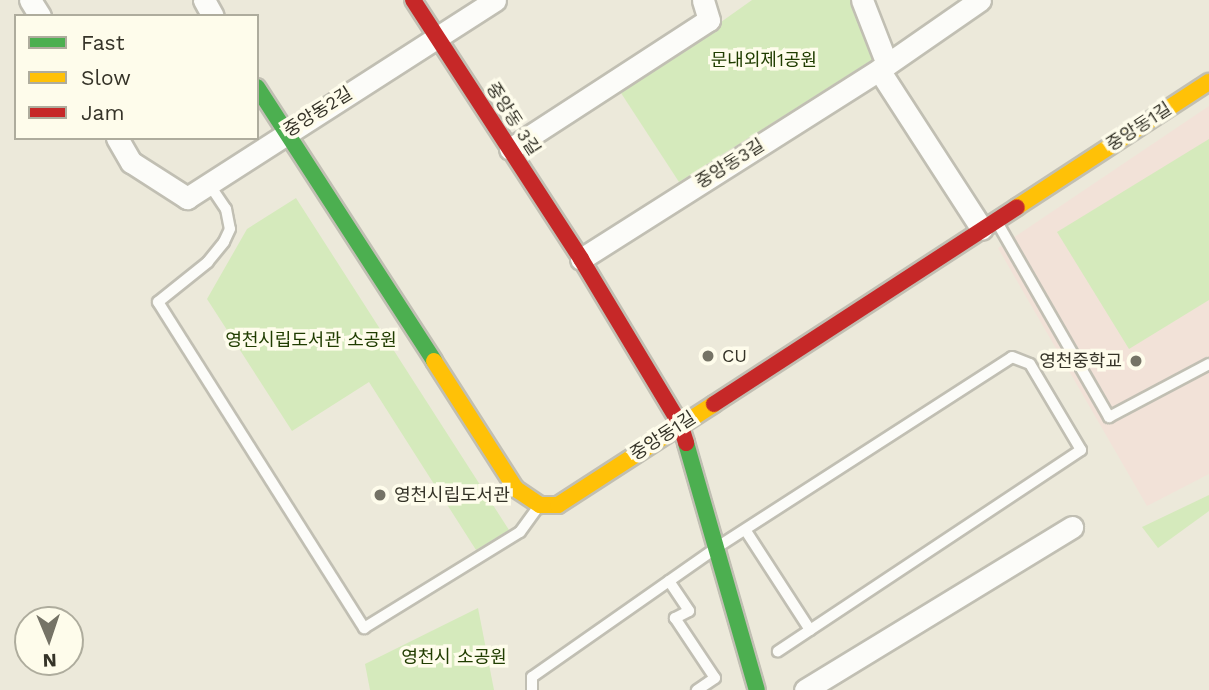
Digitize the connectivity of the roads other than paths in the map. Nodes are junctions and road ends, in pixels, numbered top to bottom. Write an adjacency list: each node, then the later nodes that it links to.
1 (413, 0): 6 (street, 중앙동 3길)
2 (495, 0): 6 (street, 중앙동2길)
3 (703, 0): 12 (street)
4 (862, 0): 7 (street)
5 (980, 0): 7 (street, 중앙동3길)
6 (437, 37): 10 (street, 중앙동2길); 12 (street, 중앙동 3길)
7 (883, 67): 14 (street); 15 (street, 중앙동3길)
8 (1209, 82): 14 (street, 중앙동1길)
9 (259, 90): 10 (street)
10 (285, 133): 13 (street, 중앙동2길); 18 (street)
11 (118, 140): 13 (street, 중앙동2길)
12 (510, 149): 15 (street, 중앙동 3길)
13 (209, 184): 18 (lane)
14 (989, 224): 16 (lane); 17 (street, 중앙동1길)
15 (580, 259): 17 (street, 중앙동 3길)
16 (1209, 364)
17 (680, 424): 18 (street, 중앙동1길); 21 (street, 중앙동 3길)
18 (540, 505)
19 (1072, 527): 28 (street)
20 (746, 531): 21 (lane); 23 (lane); 23 (lane)
21 (716, 548): 22 (lane); 27 (street, 중앙동 3길)
22 (669, 581): 25 (lane); 26 (lane)
23 (810, 630): 24 (lane)
24 (778, 651)
25 (532, 690)
26 (698, 690)
27 (757, 690)
28 (805, 690)

